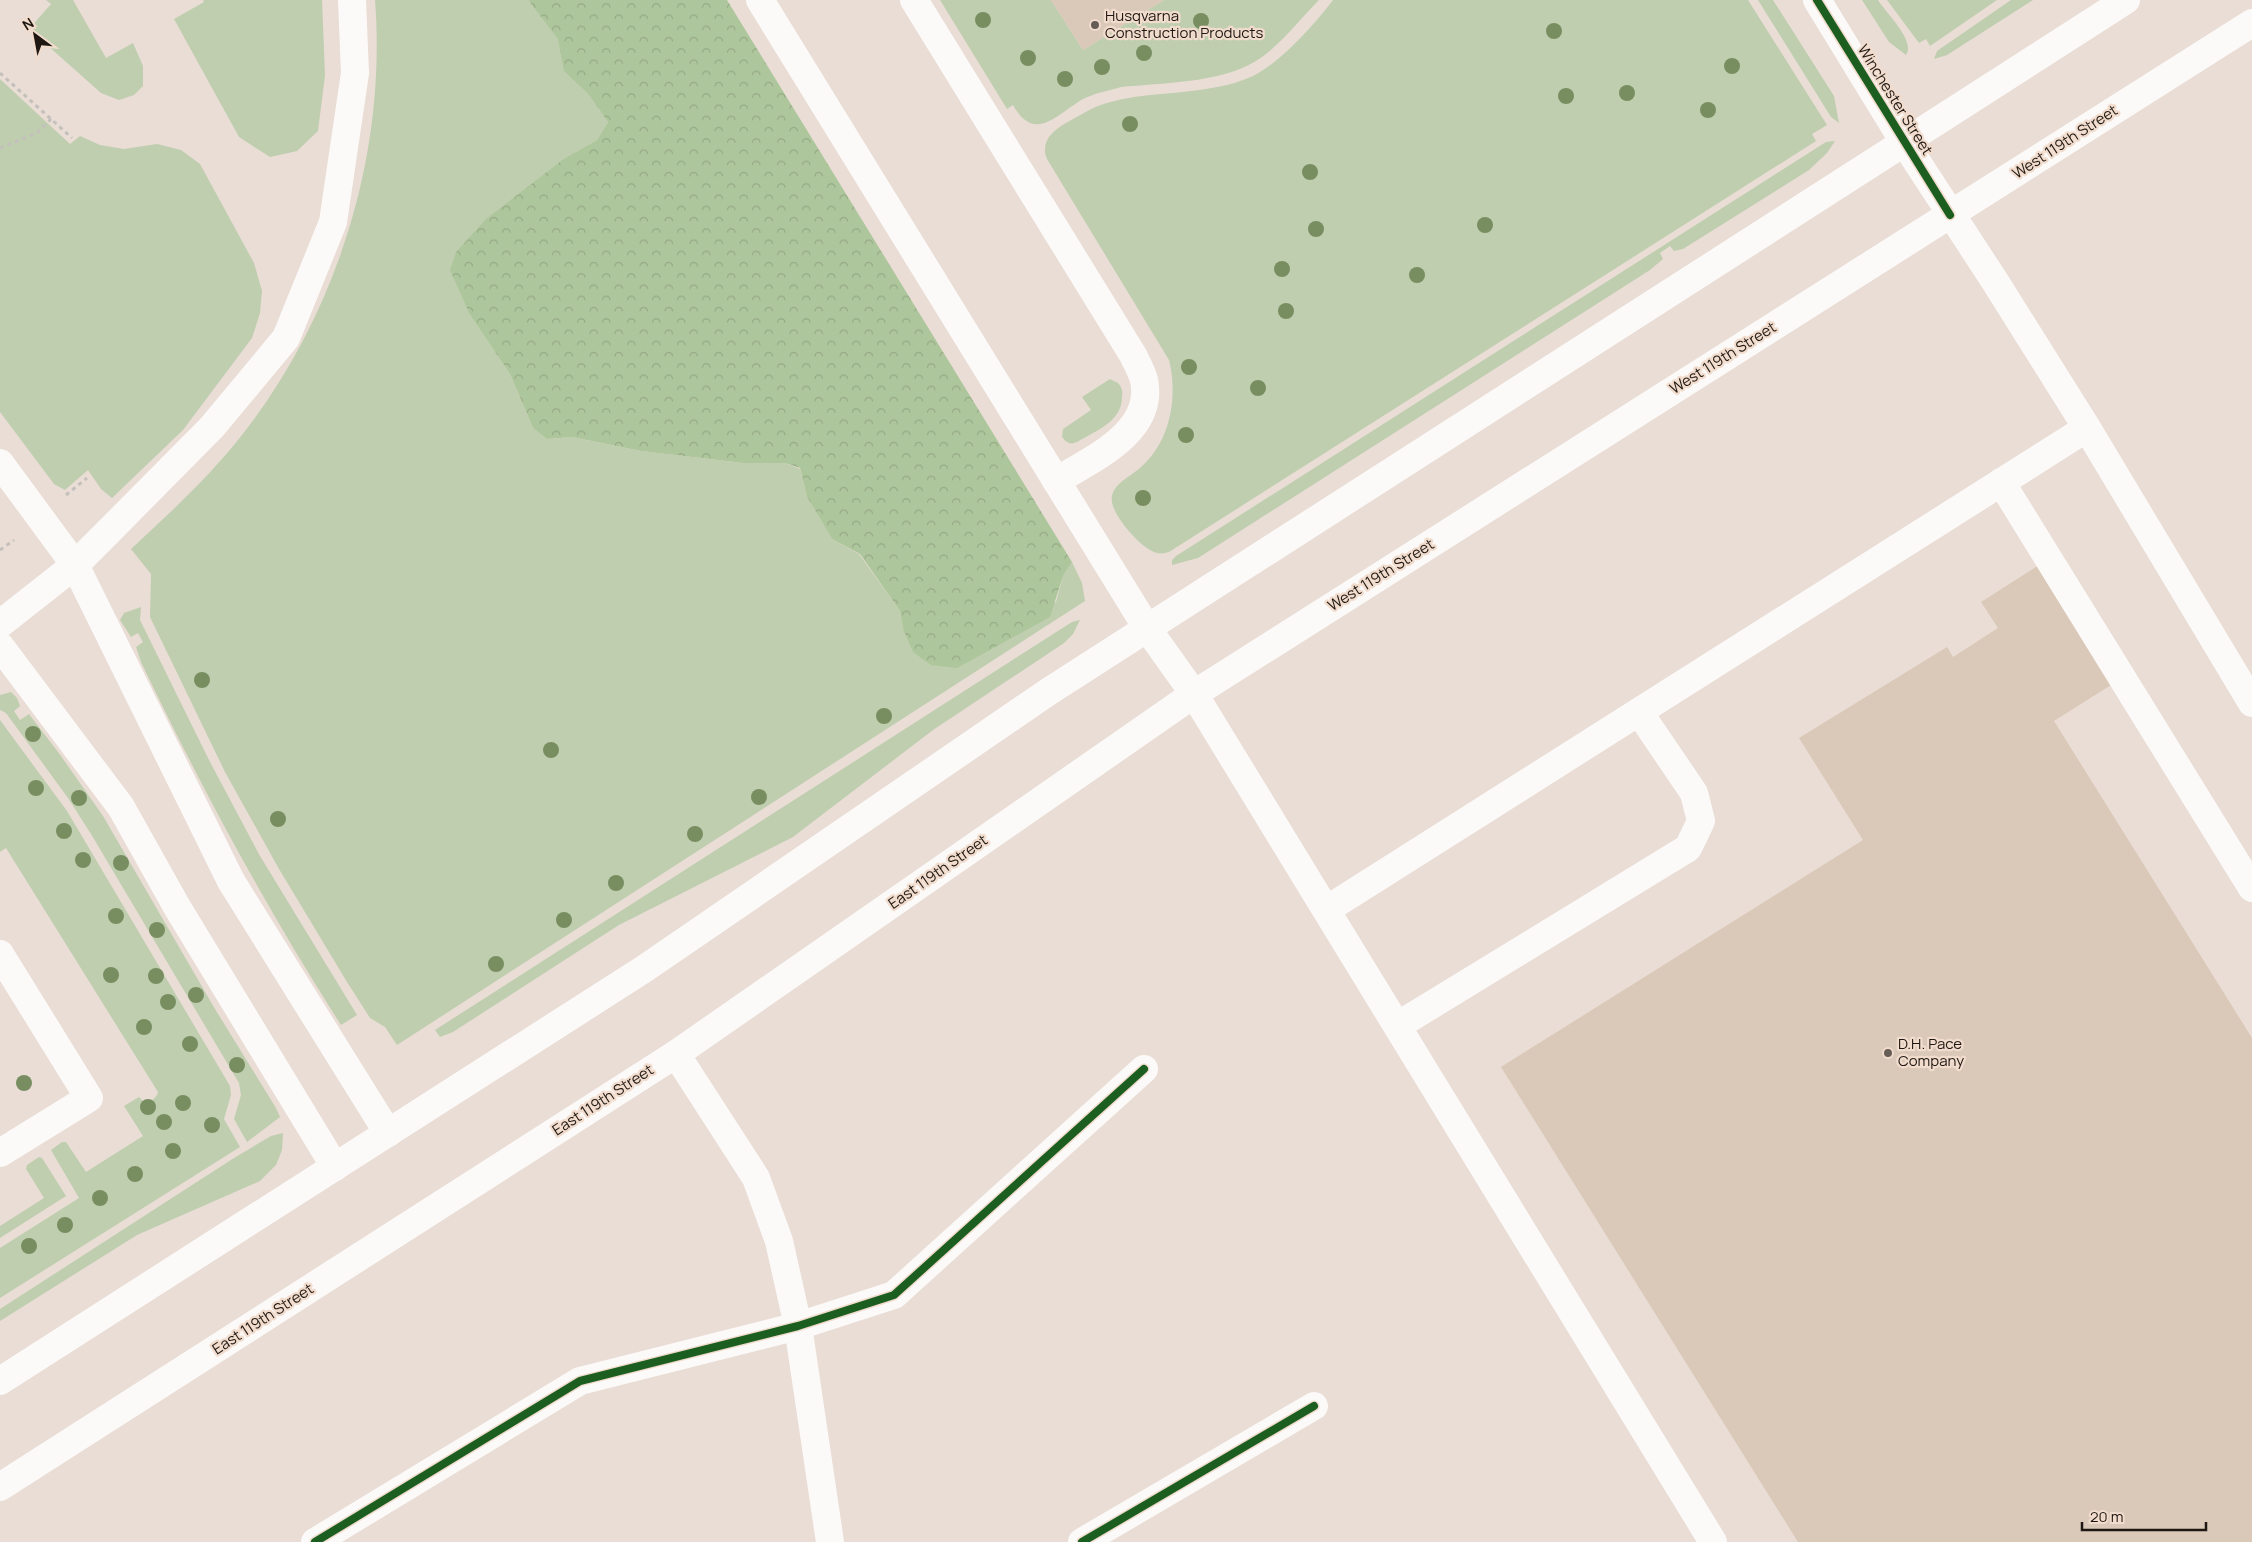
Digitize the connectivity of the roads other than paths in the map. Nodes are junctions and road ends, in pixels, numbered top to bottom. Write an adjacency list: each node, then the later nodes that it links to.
1 (352, 0): 13 (main road)
2 (760, 0): 11 (main road)
3 (914, 0): 11 (main road)
4 (1816, 0): 7 (main road, Winchester Street)
5 (2126, 0): 7 (main road)
6 (2252, 23): 8 (main road, West 119th Street)
7 (1904, 142): 8 (main road, Winchester Street); 15 (main road)
8 (1950, 215): 9 (main road, Winchester Street); 17 (main road, West 119th Street)
9 (2087, 428): 12 (main road); 18 (main road, Winchester Street)
10 (0, 463): 13 (main road)
11 (1056, 481): 15 (main road)
12 (2002, 482): 19 (main road); 20 (main road)
13 (75, 565): 14 (main road); 26 (main road)
14 (0, 624)
15 (1147, 628): 17 (main road); 26 (main road)
16 (0, 646): 28 (main road)
17 (1194, 694): 21 (main road); 24 (main road, East 119th Street)
18 (2252, 703)
19 (1639, 712): 21 (main road); 23 (main road)
20 (2252, 888)
21 (1326, 910): 23 (main road)
22 (0, 954): 27 (main road)
23 (1398, 1026): 36 (main road)
24 (676, 1054): 29 (main road); 32 (main road, East 119th Street)
25 (1144, 1068): 29 (main road)
26 (388, 1133): 28 (main road)
27 (0, 1153)
28 (335, 1167): 30 (main road)
29 (798, 1326): 33 (main road); 34 (main road)
30 (0, 1381)
31 (1314, 1406): 35 (main road)
32 (0, 1487)
33 (315, 1542)
34 (830, 1542)
35 (1082, 1542)
36 (1713, 1542)

